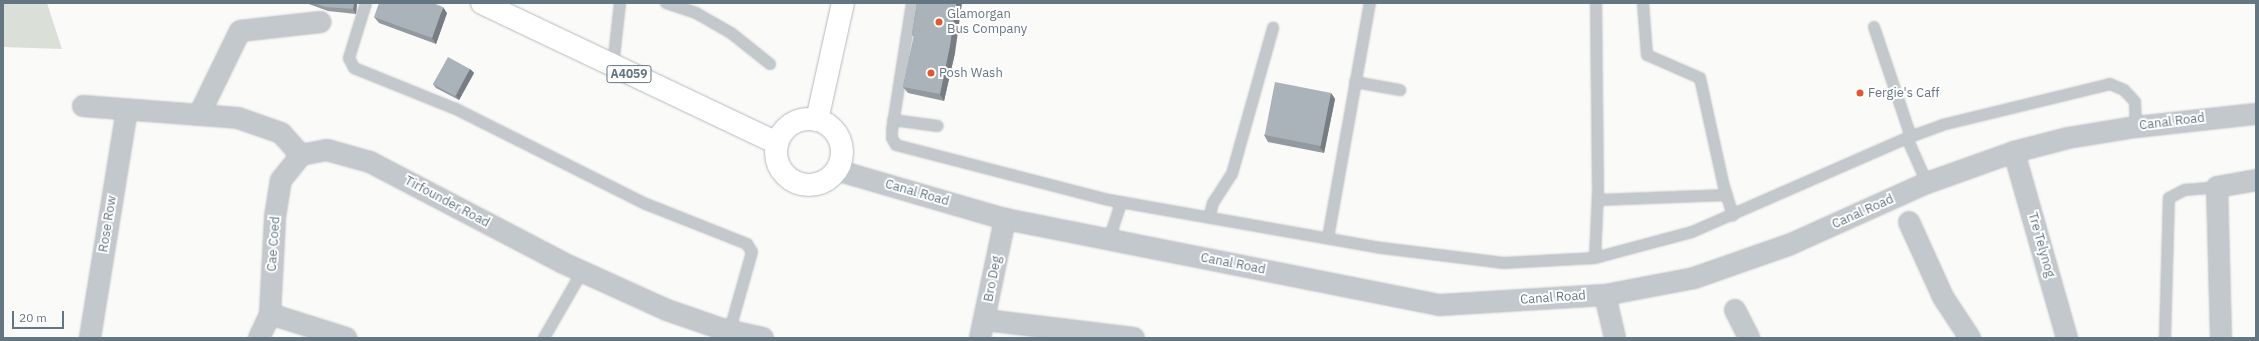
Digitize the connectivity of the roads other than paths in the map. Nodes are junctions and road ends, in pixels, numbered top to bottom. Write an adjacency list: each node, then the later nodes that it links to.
1 (366, 3): 48 (lane)
2 (482, 3): 14 (main road, A4059)
3 (620, 3): 14 (lane)
4 (666, 3): 13 (lane)
5 (843, 3): 21 (main road)
6 (912, 3): 22 (lane)
7 (1370, 3): 15 (lane)
8 (1596, 3): 34 (lane)
9 (1643, 3): 33 (lane)
10 (320, 22): 19 (street)
11 (1874, 27): 25 (lane)
12 (1273, 28): 37 (lane)
13 (770, 64)
14 (613, 66): 26 (main road, A4059)
15 (1355, 82): 16 (lane); 40 (lane)
16 (1400, 90)
17 (83, 106): 18 (street)
18 (127, 110): 19 (street); 51 (street, Rose Row)
19 (199, 114): 28 (street)
20 (2256, 114): 24 (street, Canal Road)
21 (817, 120): 26 (main road); 29 (main road)
22 (893, 120): 23 (lane); 35 (lane)
23 (938, 126)
24 (2136, 127): 25 (lane); 27 (street, Canal Road)
25 (1909, 137): 31 (lane); 36 (lane)
26 (777, 143): 29 (main road)
27 (2014, 152): 31 (street, Canal Road); 59 (street, Tre Telynog)
28 (301, 155): 43 (street, Tirfounder Road); 46 (street, Cae Coed)
29 (836, 170): 38 (street, Canal Road)
30 (2256, 180): 32 (street)
31 (1927, 183): 44 (street, Canal Road)
32 (2218, 187): 60 (lane); 61 (street)
33 (1727, 195): 34 (lane); 36 (lane)
34 (1598, 196): 42 (lane)
35 (1121, 202): 37 (lane); 41 (lane)
36 (1733, 215): 42 (lane)
37 (1209, 218): 40 (lane)
38 (1004, 219): 41 (street, Canal Road); 47 (street, Bro Deg)
39 (1909, 222): 58 (street)
40 (1328, 238): 42 (lane)
41 (1109, 240): 44 (street, Canal Road)
42 (1595, 258)
43 (582, 272): 48 (street, Tirfounder Road); 53 (lane)
44 (1605, 295): 56 (street)
45 (1735, 310): 57 (street)
46 (270, 314): 50 (street); 52 (street, Cae Coed)
47 (983, 329): 49 (street)
48 (730, 330): 54 (street, Tirfounder Road)
49 (1057, 333): 55 (street)
50 (341, 337)
51 (90, 338)
52 (259, 338)
53 (544, 338)
54 (761, 338)
55 (1134, 338)
56 (1614, 338)
57 (1749, 338)
58 (1970, 338)
59 (2067, 338)
60 (2165, 338)
61 (2221, 338)

